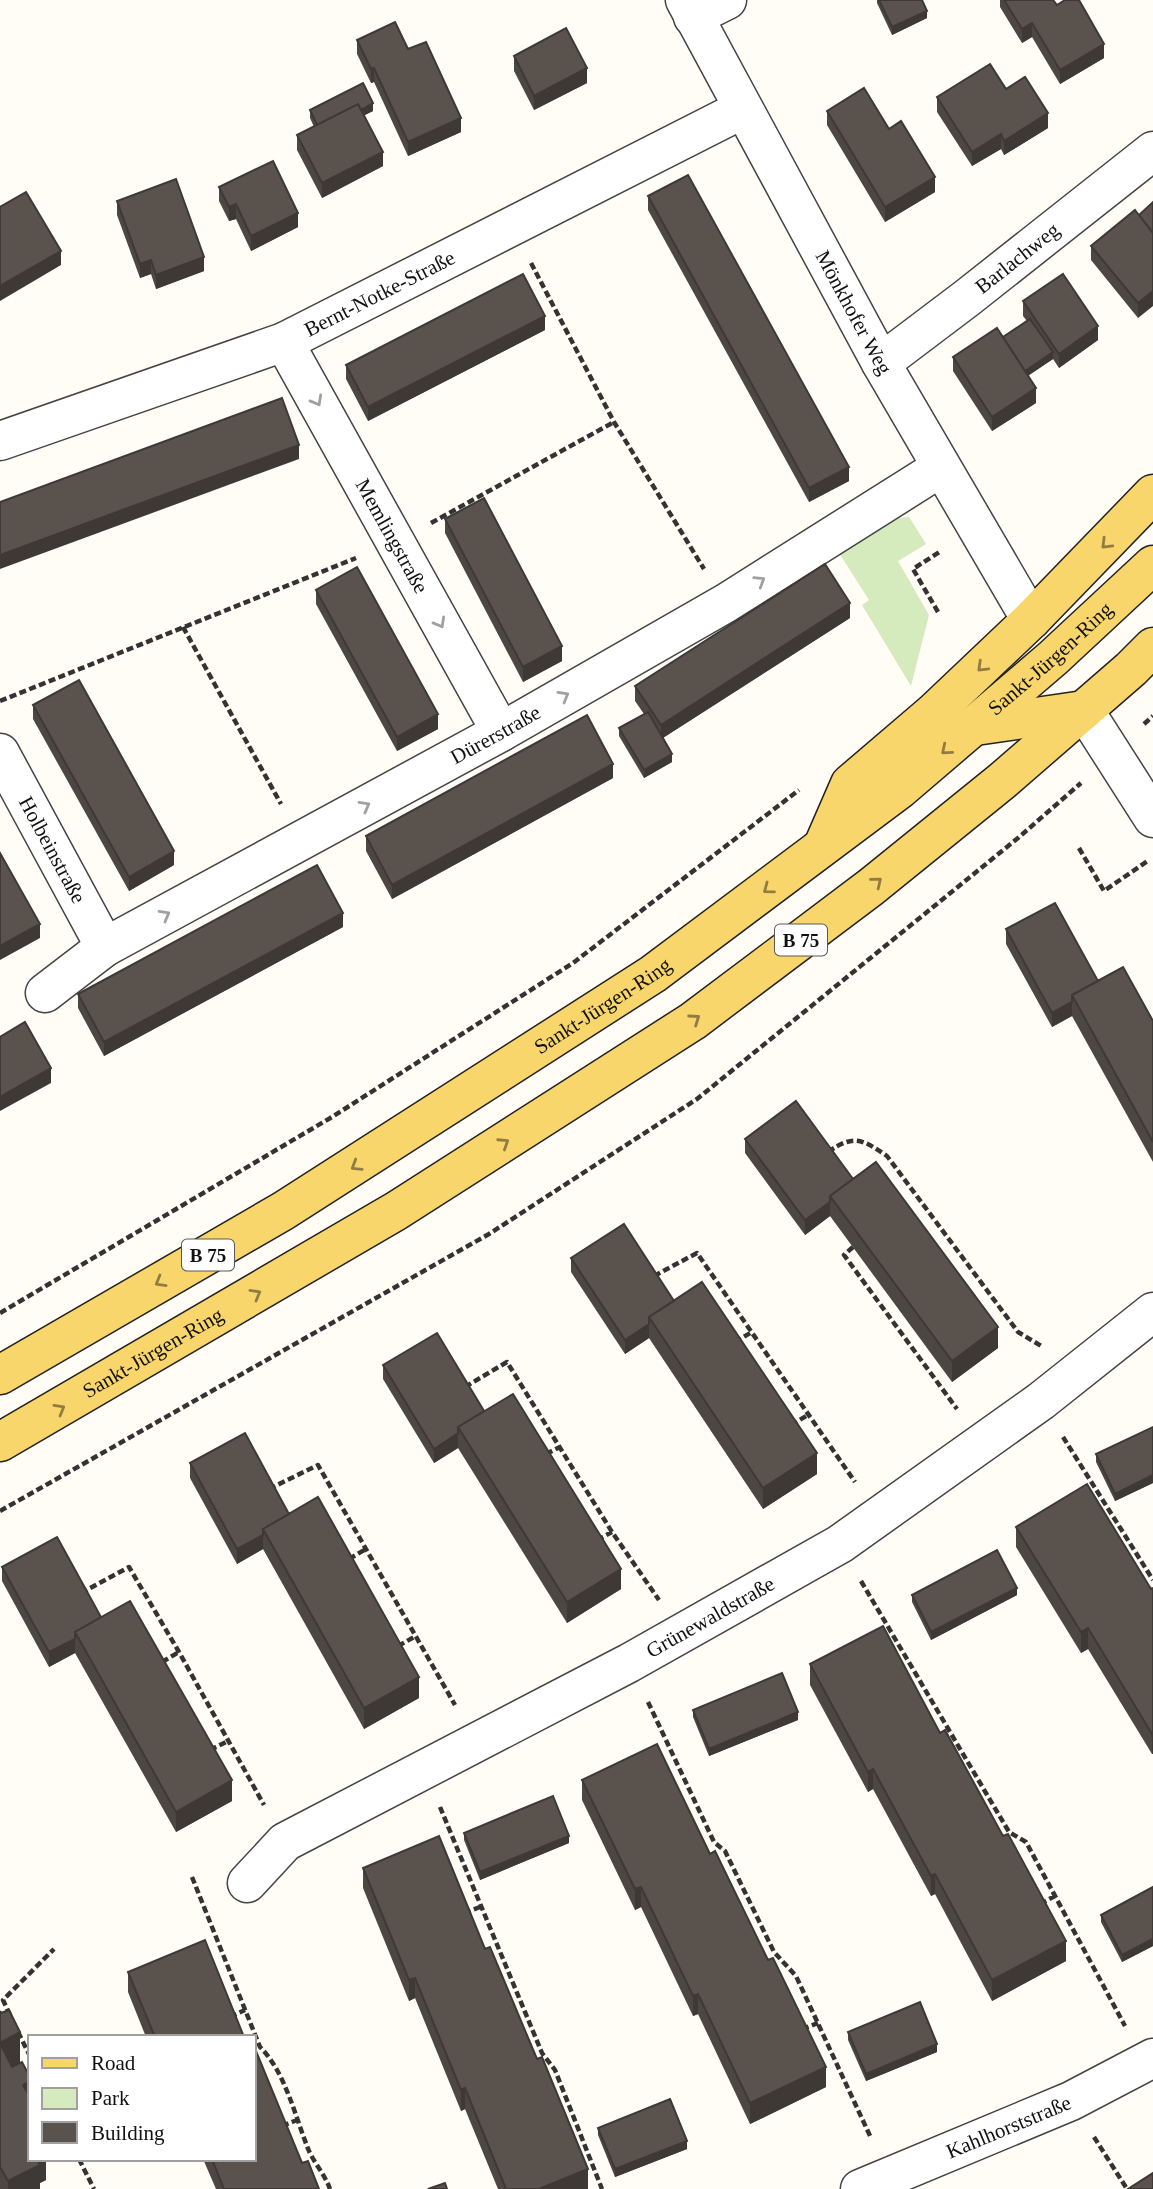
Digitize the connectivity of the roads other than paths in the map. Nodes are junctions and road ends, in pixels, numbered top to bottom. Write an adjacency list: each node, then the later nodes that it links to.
1 (727, 0): 2 (street)
2 (689, 9): 3 (street, Mönkhofer Weg)
3 (743, 109): 5 (street, Bernt-Notke-Straße); 6 (street, Mönkhofer Weg)
4 (1153, 151): 6 (street, Barlachweg)
5 (284, 342): 7 (street, Bernt-Notke-Straße); 15 (street, Memlingstraße, one-way to 15)
6 (880, 363): 8 (street, Mönkhofer Weg)
7 (0, 441)
8 (940, 468): 11 (street, Mönkhofer Weg); 15 (street, Dürerstraße, one-way to 8)
9 (1153, 494): 11 (main road, one-way to 11)
10 (1149, 569): 14 (main road, Sankt-Jürgen-Ring / B 75)
11 (1031, 620): 18 (main road, one-way to 18)
12 (1146, 657): 13 (main road, Sankt-Jürgen-Ring / B 75)
13 (1084, 710): 14 (main road); 17 (street); 23 (main road, Sankt-Jürgen-Ring / B 75, one-way to 13)
14 (975, 726): 18 (main road, Sankt-Jürgen-Ring / B 75, one-way to 18)
15 (501, 732): 19 (street, Dürerstraße, one-way to 15)
16 (0, 753): 19 (street, Holbeinstraße)
17 (1153, 818)
18 (823, 848): 22 (main road, Sankt-Jürgen-Ring / B 75, one-way to 22)
19 (105, 947): 20 (street, Dürerstraße)
20 (45, 993)
21 (1153, 1312): 24 (street, Grünewaldstraße)
22 (0, 1375)
23 (0, 1443)
24 (247, 1883)
25 (1149, 2061): 26 (street, Kahlhorststraße)
26 (875, 2183)

